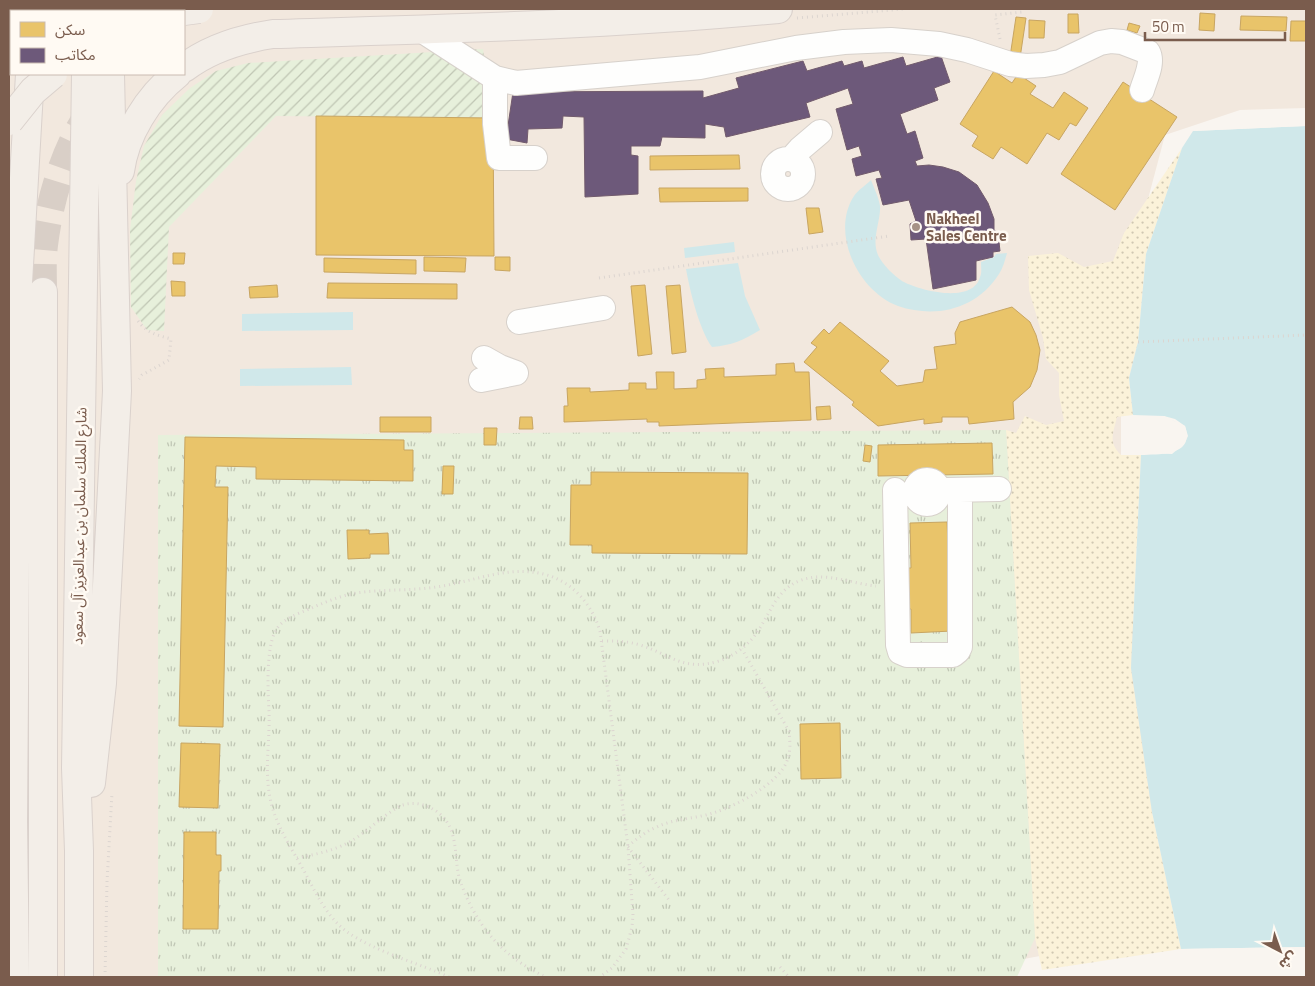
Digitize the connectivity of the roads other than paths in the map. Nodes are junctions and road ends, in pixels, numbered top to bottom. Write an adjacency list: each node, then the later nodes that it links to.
1 (92, 9): 3 (main road, bridge)
2 (199, 9): 4 (main road, bridge)
3 (86, 10)
4 (185, 12)
5 (785, 14): 6 (main road)
6 (421, 30): 7 (main road); 13 (lane)
7 (185, 67)
8 (30, 75): 26 (main road)
9 (52, 75): 15 (main road, bridge)
10 (86, 75): 25 (main road, شارع الملك سلمان بن عبدالعزيز آل سعود)
11 (110, 75): 19 (main road)
12 (175, 75): 19 (main road)
13 (495, 78): 14 (lane); 17 (lane)
14 (1142, 90)
15 (9, 121)
16 (820, 132): 18 (lane)
17 (535, 158)
18 (791, 159)
19 (114, 222): 25 (main road)
20 (43, 292): 27 (main road)
21 (603, 308): 22 (lane)
22 (519, 322)
23 (999, 489): 24 (lane)
24 (895, 490)
25 (79, 851): 28 (main road, شارع الملك سلمان بن عبدالعزيز آل سعود)
26 (15, 977)
27 (43, 977)
28 (79, 977)

